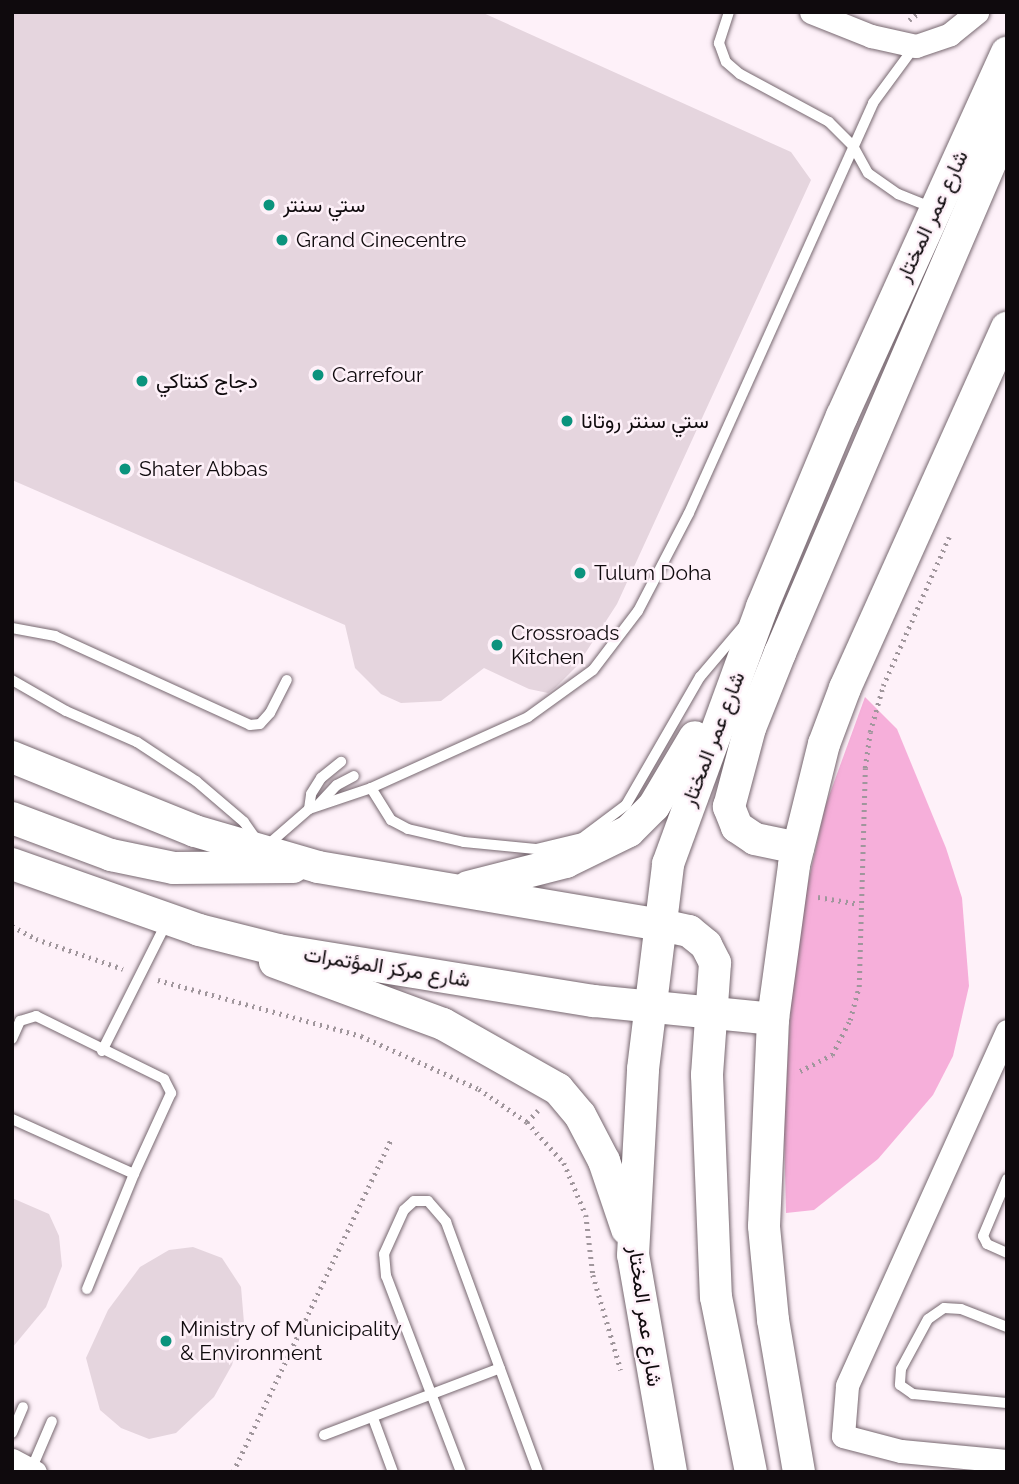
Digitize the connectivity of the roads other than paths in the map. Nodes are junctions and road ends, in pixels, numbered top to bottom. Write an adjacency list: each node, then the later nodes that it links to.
1 (729, 12): 6 (lane)
2 (977, 12): 4 (street)
3 (821, 15): 4 (street)
4 (916, 46): 6 (lane)
5 (1006, 55): 7 (main road, شارع عمر المختار); 20 (main road)
6 (853, 146): 7 (lane); 17 (lane)
7 (936, 209): 9 (main road, شارع عمر المختار)
8 (1007, 328): 20 (main road)
9 (762, 607): 13 (main road, شارع عمر المختار); 17 (lane)
10 (12, 628): 12 (lane)
11 (12, 680): 21 (lane)
12 (287, 680)
13 (731, 693): 24 (main road); 26 (main road, شارع عمر المختار)
14 (12, 757): 21 (main road)
15 (341, 762): 18 (lane)
16 (354, 776): 18 (lane)
17 (371, 788): 18 (lane)
18 (313, 808): 21 (lane)
19 (12, 818): 23 (main road)
20 (798, 848): 30 (main road)
21 (263, 849): 23 (main road)
22 (12, 864): 25 (main road, شارع مركز المؤتمرات)
23 (318, 867): 24 (main road)
24 (457, 890): 26 (main road)
25 (168, 920): 27 (main road, شارع مركز المؤتمرات); 33 (lane)
26 (661, 925): 28 (main road, شارع عمر المختار); 29 (main road)
27 (199, 930): 28 (main road, شارع مركز المؤتمرات); 38 (main road)
28 (649, 1005): 29 (main road, شارع مركز المؤتمرات); 38 (main road, شارع عمر المختار)
29 (712, 1012): 30 (main road, شارع مركز المؤتمرات); 55 (main road)
30 (773, 1019): 56 (main road)
31 (1007, 1031): 49 (street)
32 (12, 1039): 33 (lane)
33 (102, 1051): 35 (lane)
34 (12, 1119): 35 (lane)
35 (134, 1174): 39 (lane)
36 (1007, 1179): 37 (lane)
37 (1007, 1253)
38 (634, 1255): 54 (main road, شارع عمر المختار)
39 (87, 1289)
40 (1007, 1326): 43 (lane)
41 (500, 1368): 42 (lane); 42 (lane); 53 (lane)
42 (432, 1398): 45 (lane); 52 (lane)
43 (1007, 1403)
44 (23, 1407): 47 (lane)
45 (373, 1418): 48 (lane); 51 (lane)
46 (52, 1420): 50 (lane)
47 (12, 1433)
48 (324, 1435)
49 (1007, 1461)
50 (26, 1467)
51 (393, 1472)
52 (461, 1472)
53 (538, 1472)
54 (671, 1472)
55 (751, 1472)
56 (799, 1472)

